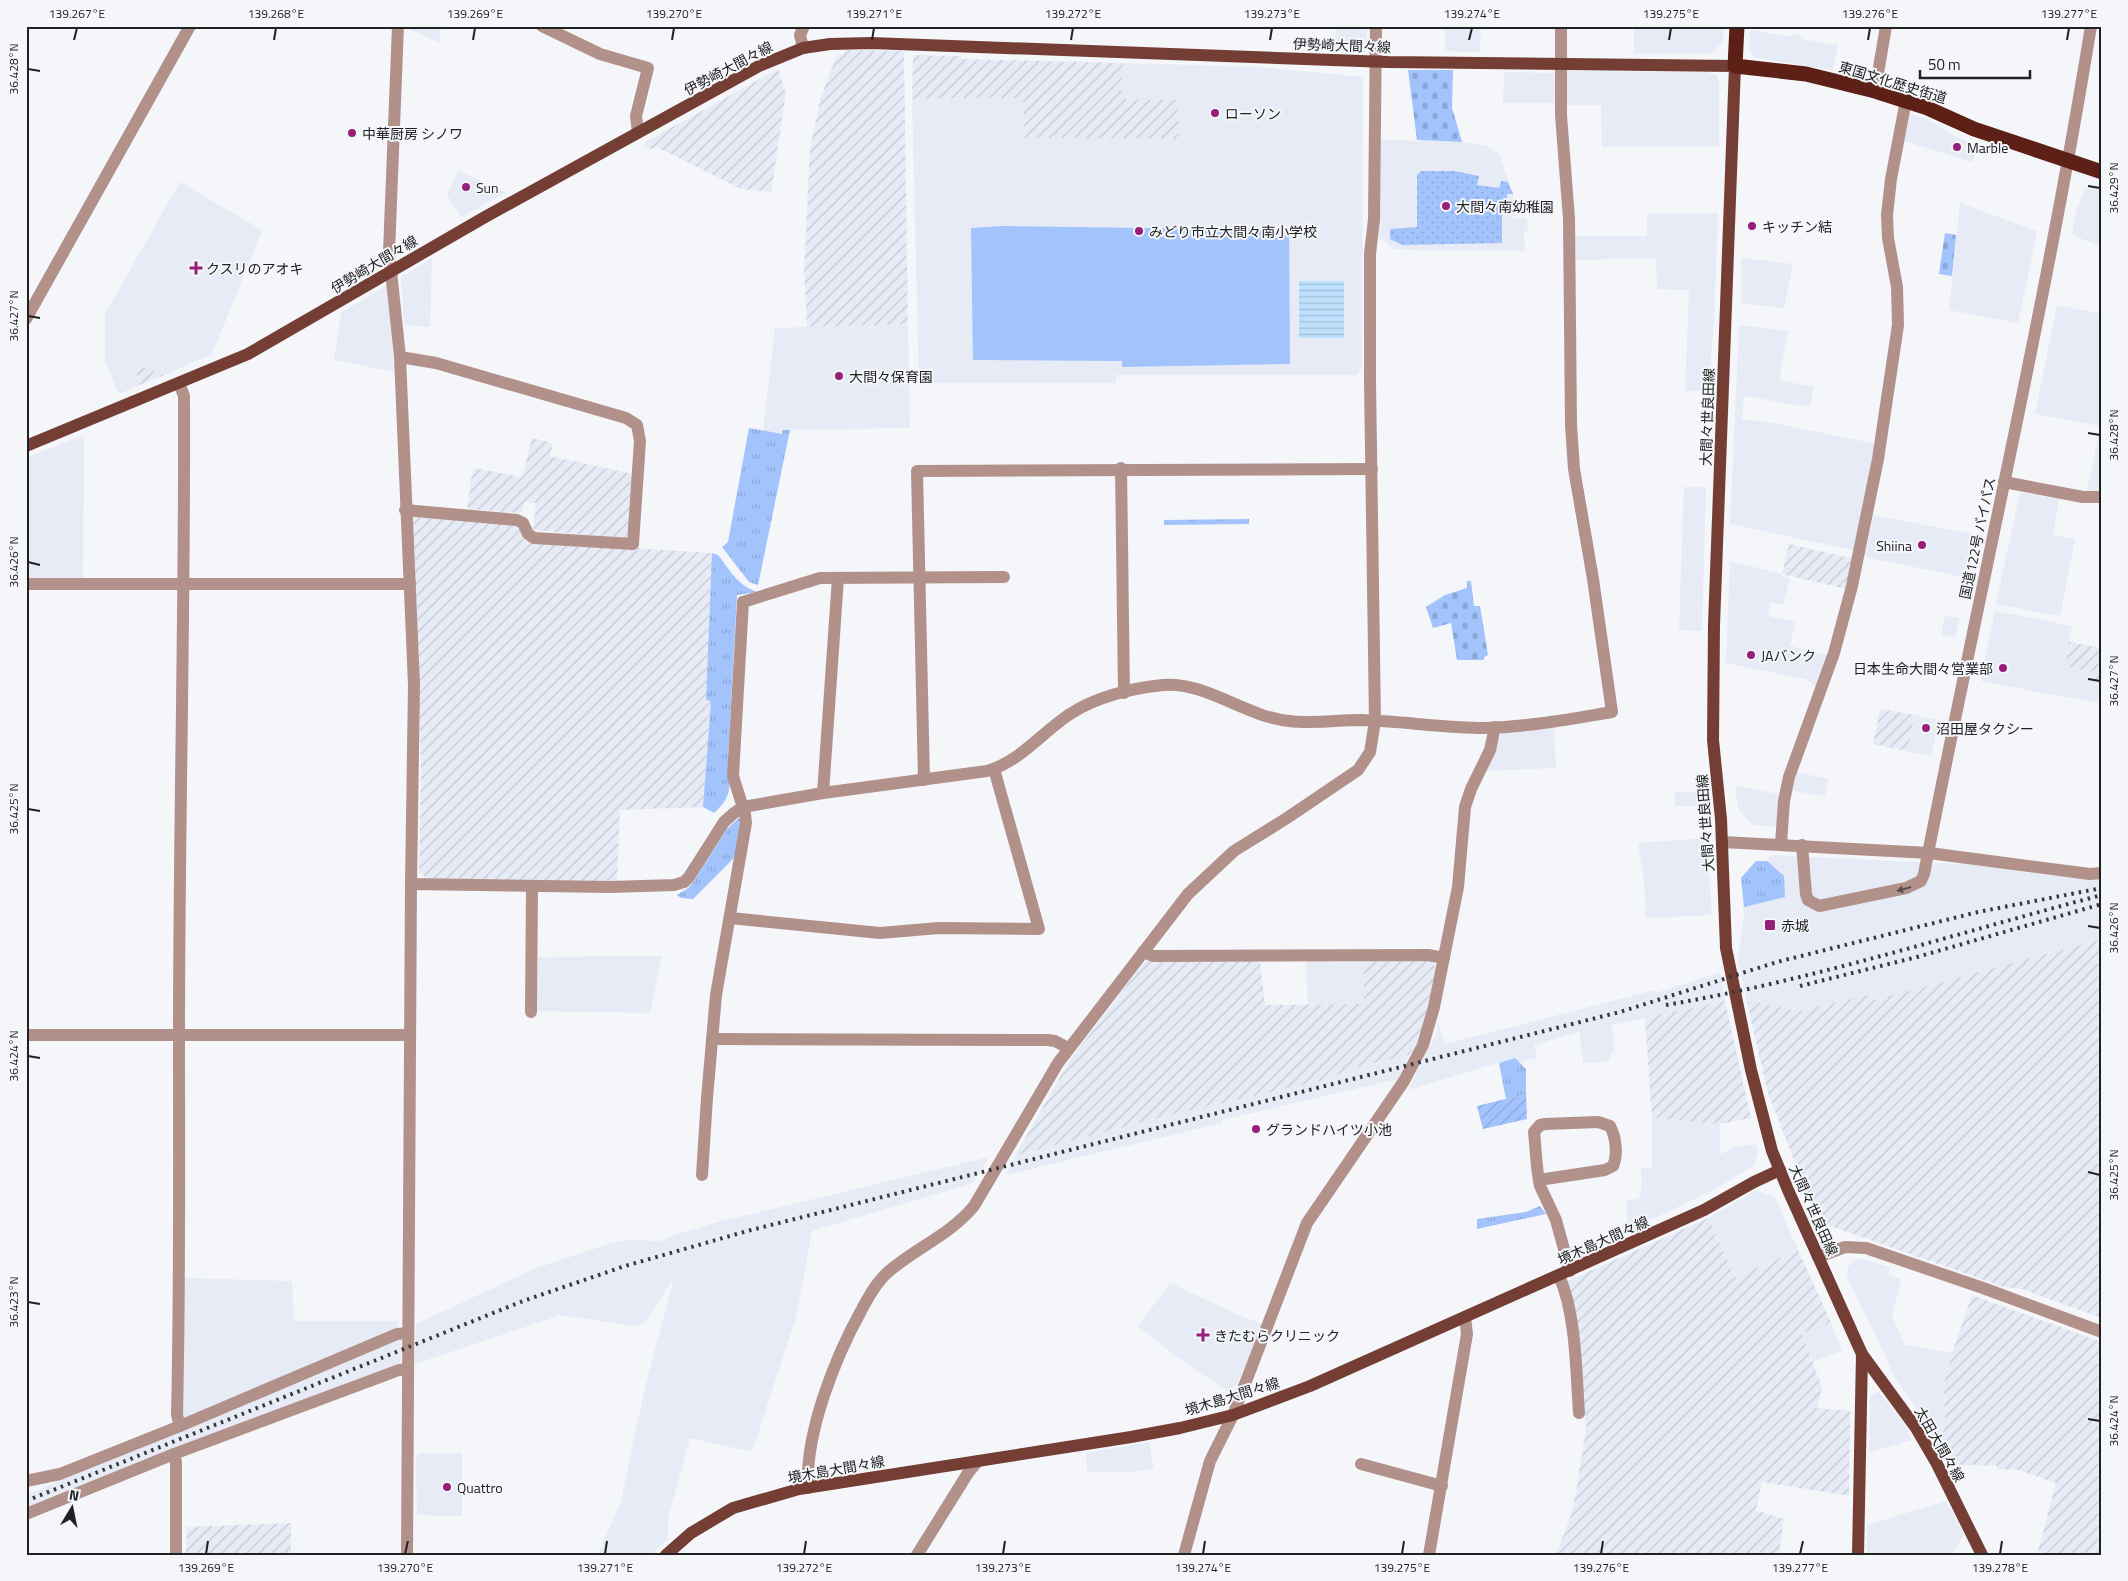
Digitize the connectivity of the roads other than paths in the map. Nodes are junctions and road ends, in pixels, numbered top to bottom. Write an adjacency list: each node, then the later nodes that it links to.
1 (190, 26): 20 (street)
2 (398, 26): 19 (street)
3 (542, 26): 16 (street)
4 (804, 26): 10 (street)
5 (1376, 26): 11 (street)
6 (1561, 26): 12 (street)
7 (1737, 26): 13 (highway)
8 (1886, 26): 14 (street)
9 (2091, 26): 17 (street, 国道122号 バイパス)
10 (802, 48): 11 (main road, 伊勢崎大間々線); 16 (main road, 伊勢崎大間々線)
11 (1376, 61): 12 (main road, 伊勢崎大間々線); 25 (street)
12 (1560, 64): 13 (main road, 伊勢崎大間々線); 37 (street)
13 (1735, 66): 14 (highway, 東国文化歴史街道); 42 (main road, 大間々世良田線)
14 (1875, 91): 15 (highway, 東国文化歴史街道)
15 (1906, 100): 17 (highway, 東国文化歴史街道); 43 (street)
16 (638, 132): 19 (main road, 伊勢崎大間々線)
17 (2068, 160): 18 (highway, 東国文化歴史街道); 26 (street, 国道122号 バイパス)
18 (2102, 172)
19 (391, 271): 21 (street); 22 (main road, 伊勢崎大間々線)
20 (26, 319)
21 (400, 357): 28 (street); 28 (street)
22 (179, 384): 23 (main road, 伊勢崎大間々線); 34 (street)
23 (26, 446)
24 (1121, 468): 25 (street); 29 (street); 35 (street)
25 (1372, 469): 36 (street)
26 (2004, 482): 27 (street); 45 (street, 国道122号 バイパス)
27 (2102, 497)
28 (405, 510): 33 (street)
29 (918, 577): 30 (street); 31 (street); 39 (street)
30 (1004, 577)
31 (838, 578): 40 (street); 41 (street)
32 (26, 584): 34 (street)
33 (410, 584): 34 (street); 47 (street)
34 (184, 586): 55 (street)
35 (1124, 692): 36 (street); 38 (street)
36 (1375, 721): 37 (street); 50 (street)
37 (1495, 727): 51 (street)
38 (994, 769): 39 (street); 49 (street)
39 (924, 780): 40 (street)
40 (823, 793): 41 (street)
41 (743, 807): 48 (street); 49 (street)
42 (1722, 842): 43 (street); 58 (main road, 大間々世良田線)
43 (1781, 844): 44 (street)
44 (1802, 845): 45 (street); 45 (street, 国道122号 バイパス, one-way to 44)
45 (1928, 853): 46 (street)
46 (2102, 873)
47 (410, 884): 48 (street); 54 (street)
48 (532, 886): 52 (street)
49 (730, 918): 56 (street)
50 (1143, 952): 51 (street); 57 (street)
51 (1444, 958): 69 (street)
52 (531, 1012)
53 (26, 1035): 55 (street)
54 (410, 1035): 55 (street); 65 (street)
55 (179, 1036): 70 (street)
56 (712, 1039): 57 (street); 59 (street)
57 (1068, 1048): 76 (street)
58 (1780, 1170): 61 (main road, 大間々世良田線); 62 (main road, 境木島大間々線)
59 (702, 1174)
60 (1538, 1180): 60 (street); 62 (street)
61 (1818, 1257): 64 (street); 66 (main road, 大間々世良田線)
62 (1564, 1273): 63 (main road, 境木島大間々線); 68 (street)
63 (1465, 1317): 69 (main road, 境木島大間々線); 75 (street)
64 (2102, 1332)
65 (408, 1333): 67 (street); 70 (street)
66 (1862, 1354): 84 (main road, 大間々世良田線); 85 (main road, 太田大間々線)
67 (408, 1369): 71 (street); 79 (street)
68 (1580, 1413)
69 (1233, 1415): 72 (main road, 境木島大間々線); 82 (street)
70 (180, 1426): 74 (street)
71 (174, 1454): 77 (street); 78 (street)
72 (978, 1461): 76 (main road, 境木島大間々線); 81 (street)
73 (1361, 1464): 75 (street)
74 (26, 1480)
75 (1442, 1486): 83 (street)
76 (808, 1488): 80 (main road, 境木島大間々線)
77 (26, 1514)
78 (176, 1555)
79 (407, 1555)
80 (666, 1555)
81 (917, 1555)
82 (1184, 1555)
83 (1429, 1555)
84 (1858, 1555)
85 (1982, 1555)

